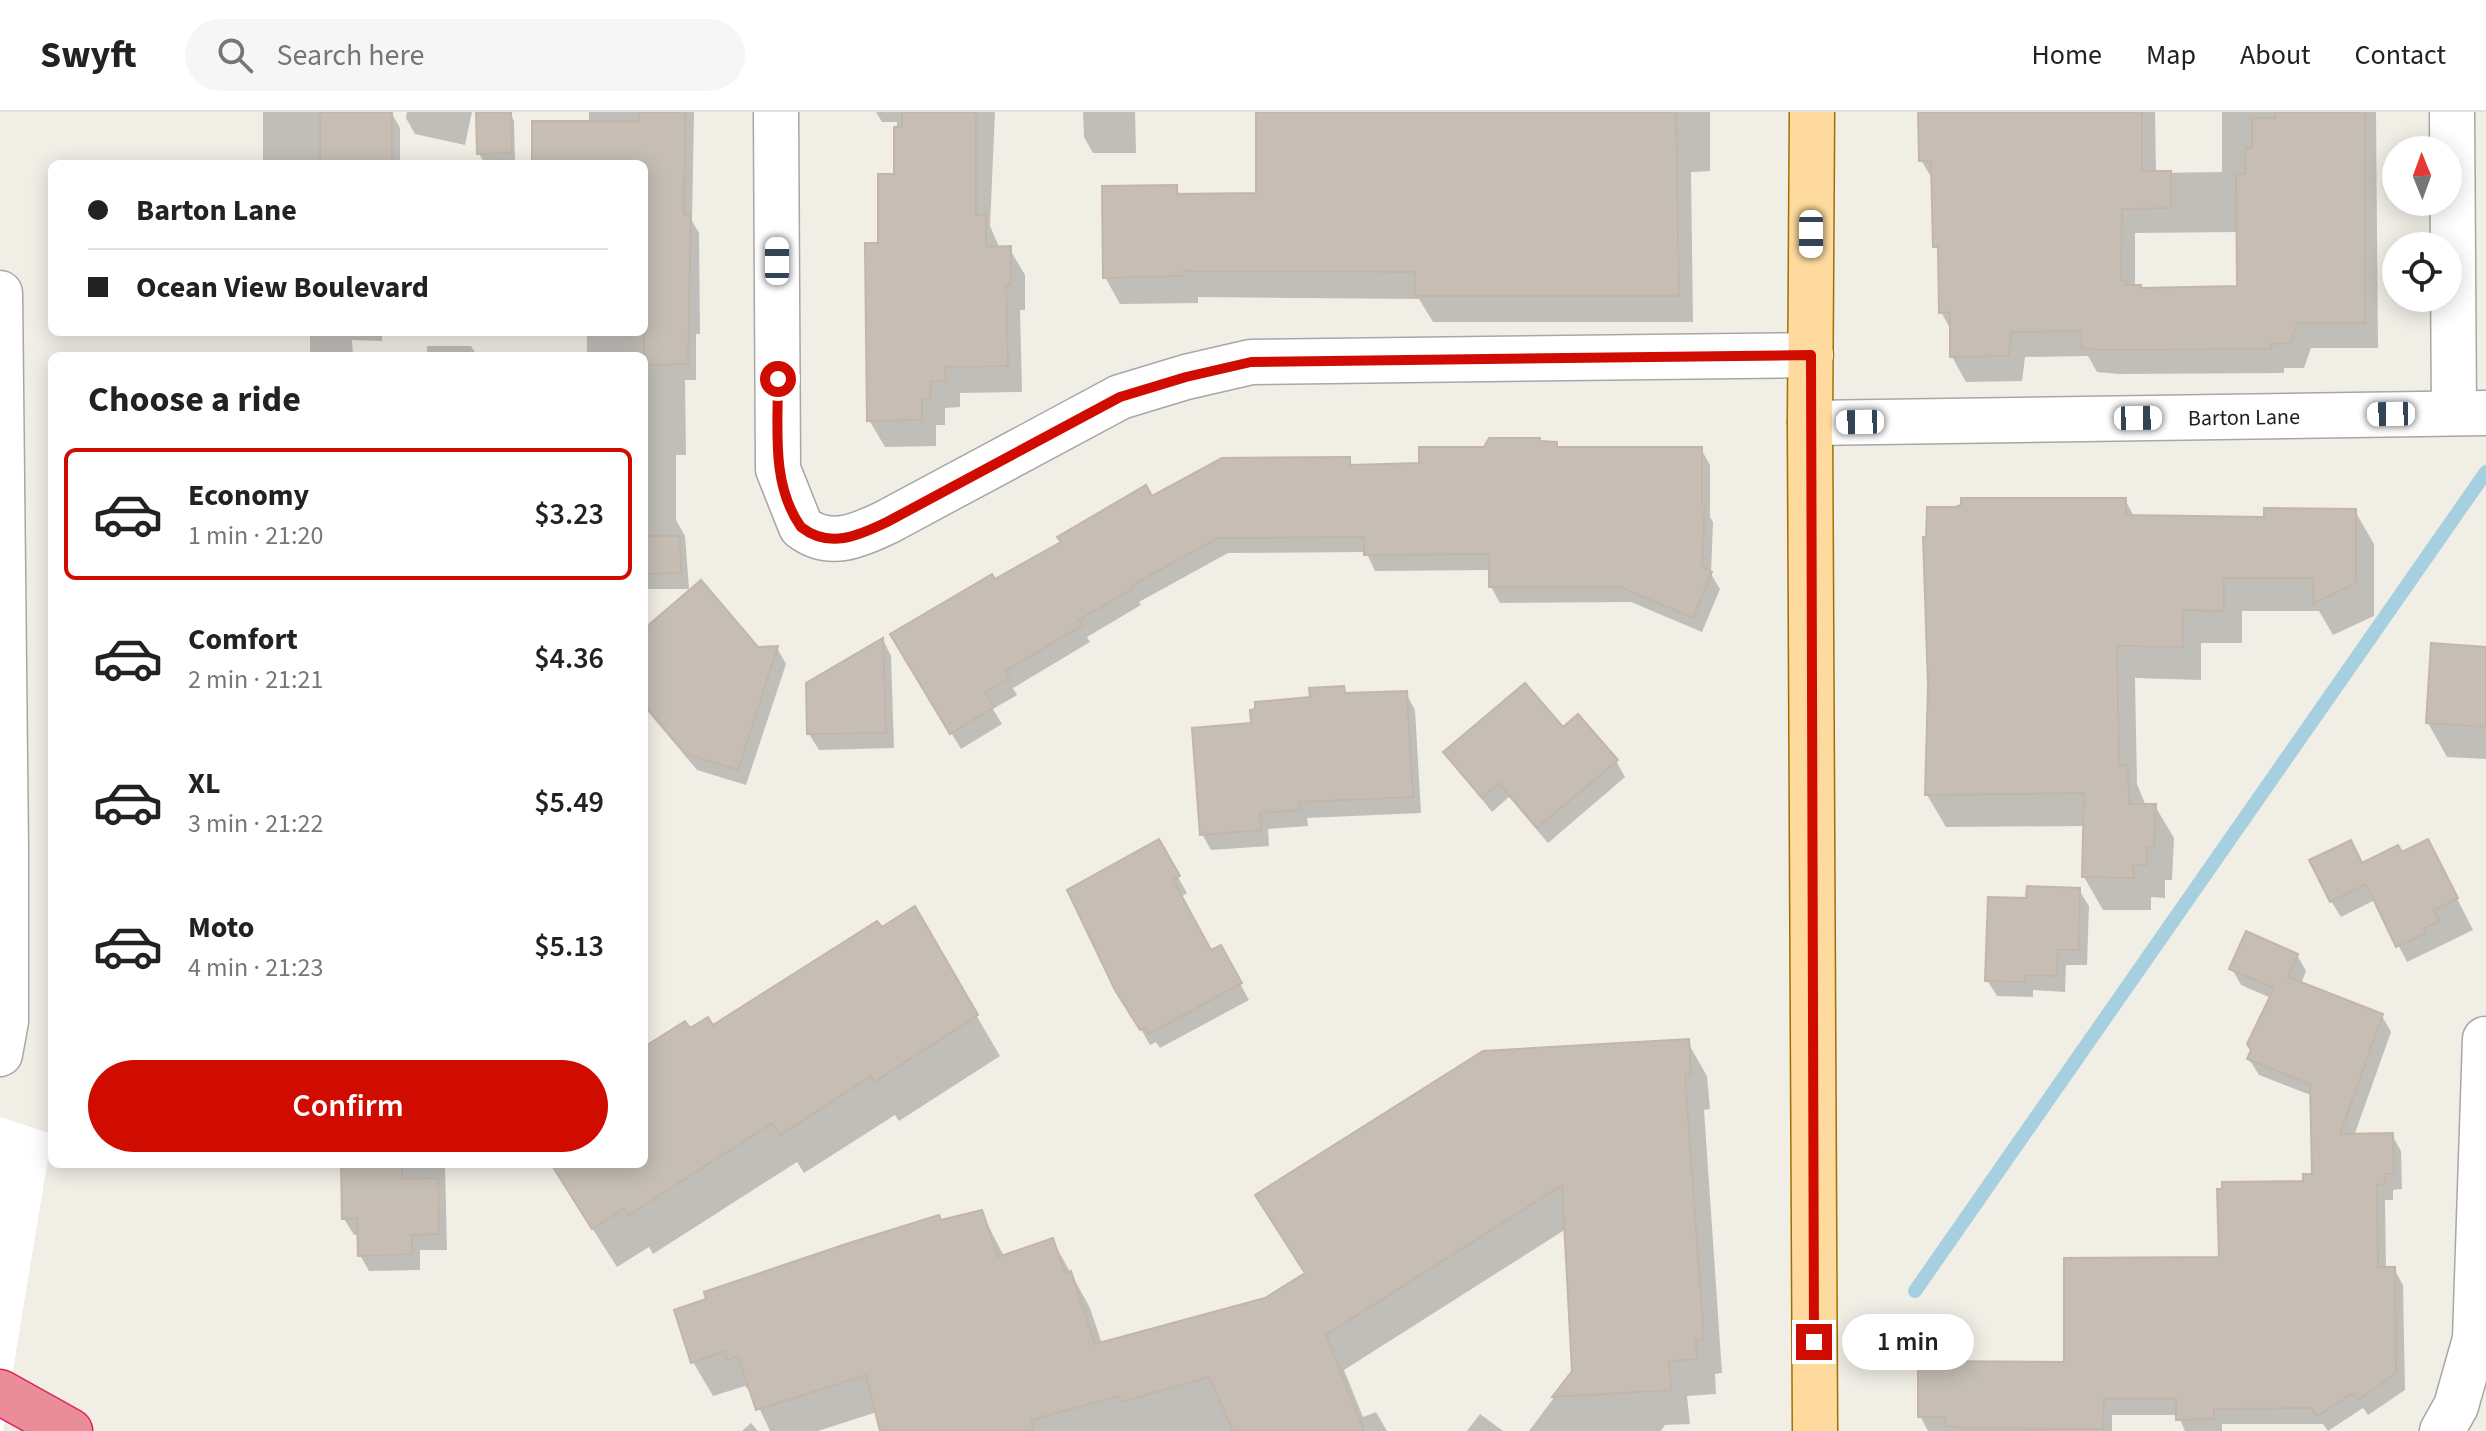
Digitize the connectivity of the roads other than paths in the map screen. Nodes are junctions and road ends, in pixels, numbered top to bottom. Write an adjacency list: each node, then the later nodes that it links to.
1 (776, 112): 5 (street)
2 (1812, 112): 5 (main road)
3 (2452, 112): 6 (street)
4 (0, 293): 8 (street)
5 (1811, 355): 7 (main road)
6 (2470, 413): 7 (street, Barton Lane)
7 (1810, 423): 13 (main road)
8 (1, 580): 9 (street)
9 (2, 1032)
10 (2485, 1039): 14 (street)
11 (0, 1392): 12 (highway)
12 (70, 1431)
13 (1815, 1431)
14 (2442, 1431)

